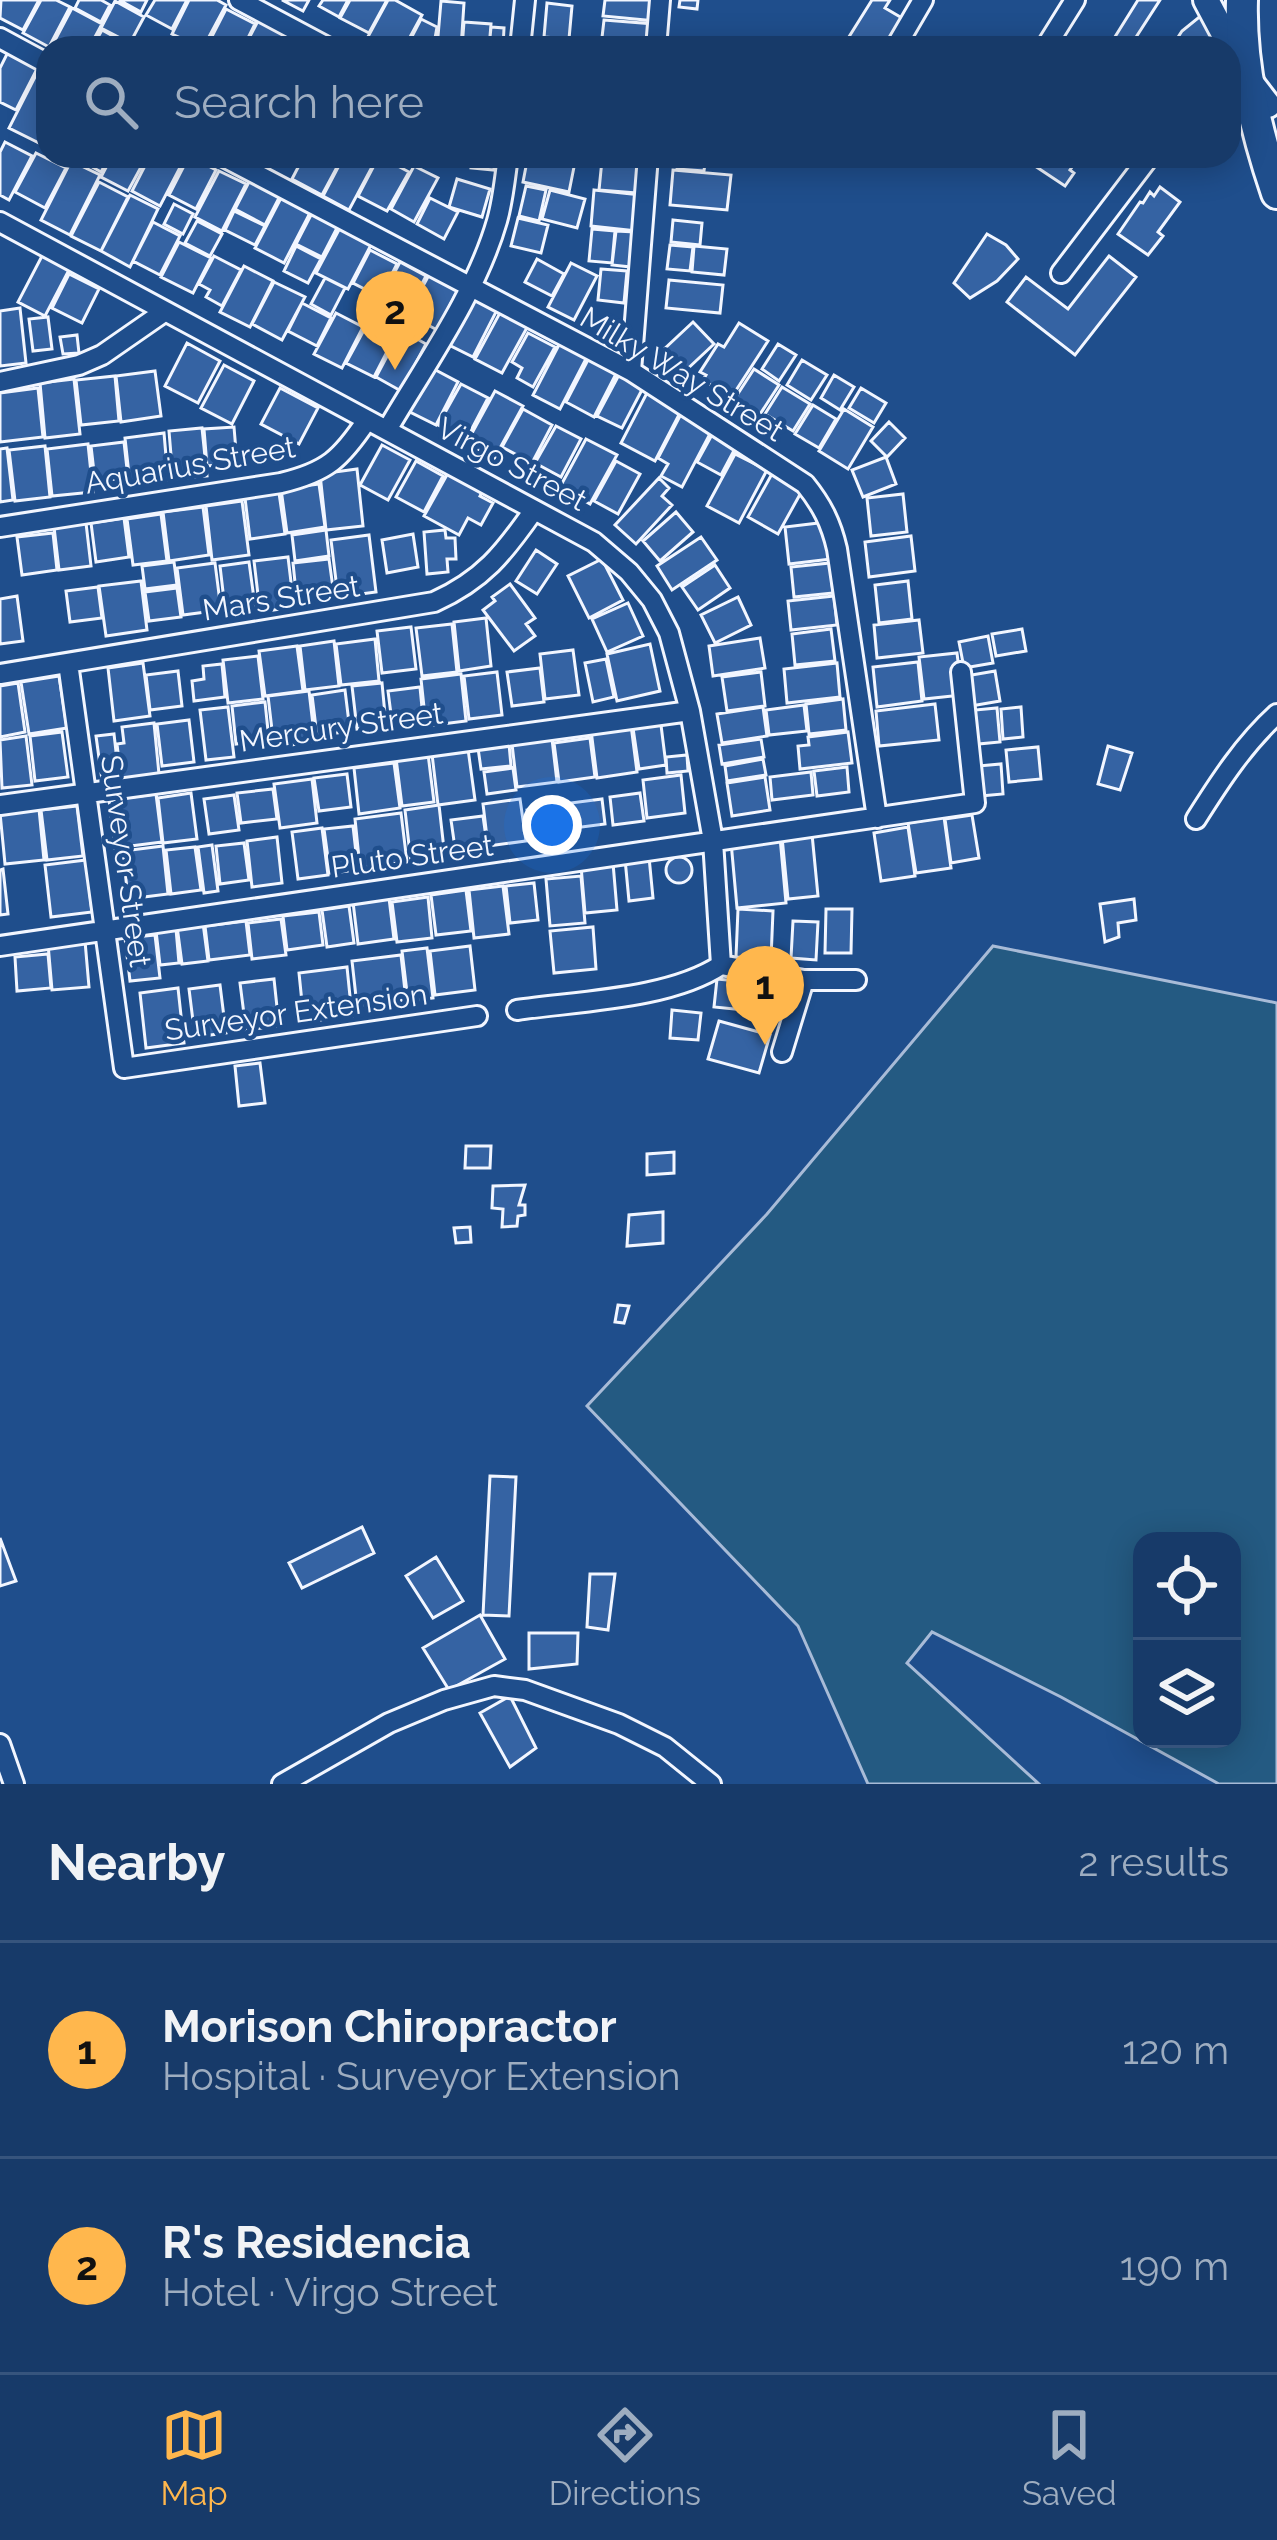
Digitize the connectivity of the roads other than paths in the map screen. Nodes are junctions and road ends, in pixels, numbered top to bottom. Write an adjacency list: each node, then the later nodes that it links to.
1 (239, 0): 9 (street)
2 (525, 0): 10 (street)
3 (660, 0): 11 (street)
4 (923, 0): 12 (street)
5 (1075, 0): 13 (street)
6 (1207, 0): 14 (main road)
7 (1242, 0): 18 (highway)
8 (1260, 0): 19 (highway)
9 (306, 36)
10 (521, 36)
11 (657, 36)
12 (902, 36)
13 (1053, 36)
14 (1224, 36)
15 (0, 38): 16 (street)
16 (36, 58)
17 (1241, 68): 18 (main road)
18 (1248, 79): 19 (main road); 24 (highway)
19 (1274, 116)
20 (245, 168): 27 (street, Milky Way Street)
21 (506, 168): 27 (street)
22 (647, 168): 29 (street)
23 (1141, 168): 26 (street)
24 (1277, 193)
25 (0, 222): 28 (street, Virgo Street)
26 (1061, 274)
27 (470, 287): 29 (street, Milky Way Street); 32 (street)
28 (164, 312): 30 (street); 31 (street, Virgo Street)
29 (631, 371): 42 (street, Milky Way Street)
30 (0, 382)
31 (367, 420): 32 (street, Virgo Street); 34 (street, Aquarius Street)
32 (387, 430): 33 (street, Virgo Street)
33 (534, 509): 35 (street, Mars Street); 38 (street, Virgo Street)
34 (0, 527)
35 (68, 663): 37 (street, Mars Street); 40 (street, Surveyor Street)
36 (962, 672): 42 (street, Pluto Street)
37 (0, 674)
38 (690, 711): 40 (street, Mercury Street); 44 (street, Virgo Street)
39 (1277, 714): 43 (street)
40 (86, 792): 41 (street, Mercury Street); 45 (street, Surveyor Street)
41 (0, 805)
42 (877, 818): 44 (street, Pluto Street)
43 (1196, 819)
44 (713, 841): 45 (street, Pluto Street); 47 (street, Virgo Street)
45 (105, 932): 46 (street, Pluto Street); 53 (street, Surveyor Street)
46 (0, 946)
47 (721, 965): 48 (street); 50 (street)
48 (804, 980): 49 (street); 52 (street)
49 (856, 980)
50 (517, 1010)
51 (477, 1016): 53 (street, Surveyor Extension)
52 (782, 1052)
53 (124, 1068)
54 (0, 1744): 55 (street)
55 (14, 1784)
56 (282, 1784): 57 (street)
57 (711, 1784)

